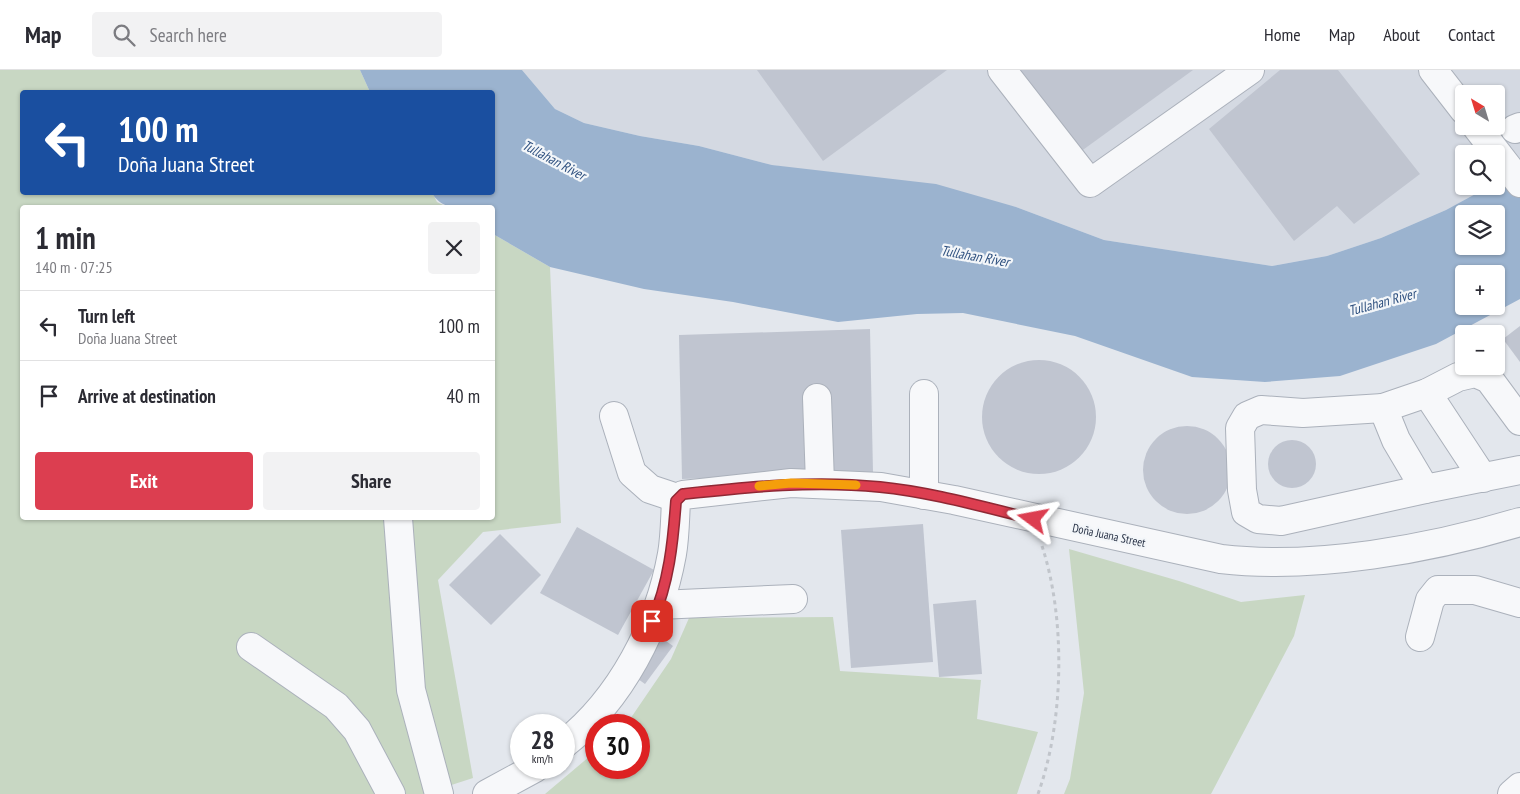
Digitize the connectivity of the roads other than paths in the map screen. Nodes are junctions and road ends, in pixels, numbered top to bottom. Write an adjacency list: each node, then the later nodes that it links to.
1 (1002, 70): 2 (street)
2 (1250, 70)
3 (1433, 70): 4 (street)
4 (1455, 98)
5 (1483, 135): 6 (street)
6 (1513, 174)
7 (1427, 393): 10 (street); 12 (street); 14 (street)
8 (924, 394): 17 (street)
9 (817, 398): 15 (street)
10 (1383, 408): 16 (street); 16 (street)
11 (614, 416): 18 (street)
12 (1520, 421)
13 (1520, 470): 14 (street)
14 (1483, 478): 16 (street)
15 (820, 483): 17 (street, Doña Juana Street); 18 (street, Doña Juana Street)
16 (1424, 489)
17 (924, 495): 20 (street, Doña Juana Street)
18 (677, 498): 23 (street)
19 (398, 520): 30 (street)
20 (1520, 522)
21 (793, 598): 23 (street)
22 (1520, 603): 24 (street)
23 (659, 605): 26 (street)
24 (1420, 637)
25 (251, 647): 29 (street)
26 (575, 736)
27 (515, 779): 31 (street)
28 (1520, 787): 32 (street)
29 (391, 794)
30 (439, 794)
31 (487, 794)
32 (1512, 794)

